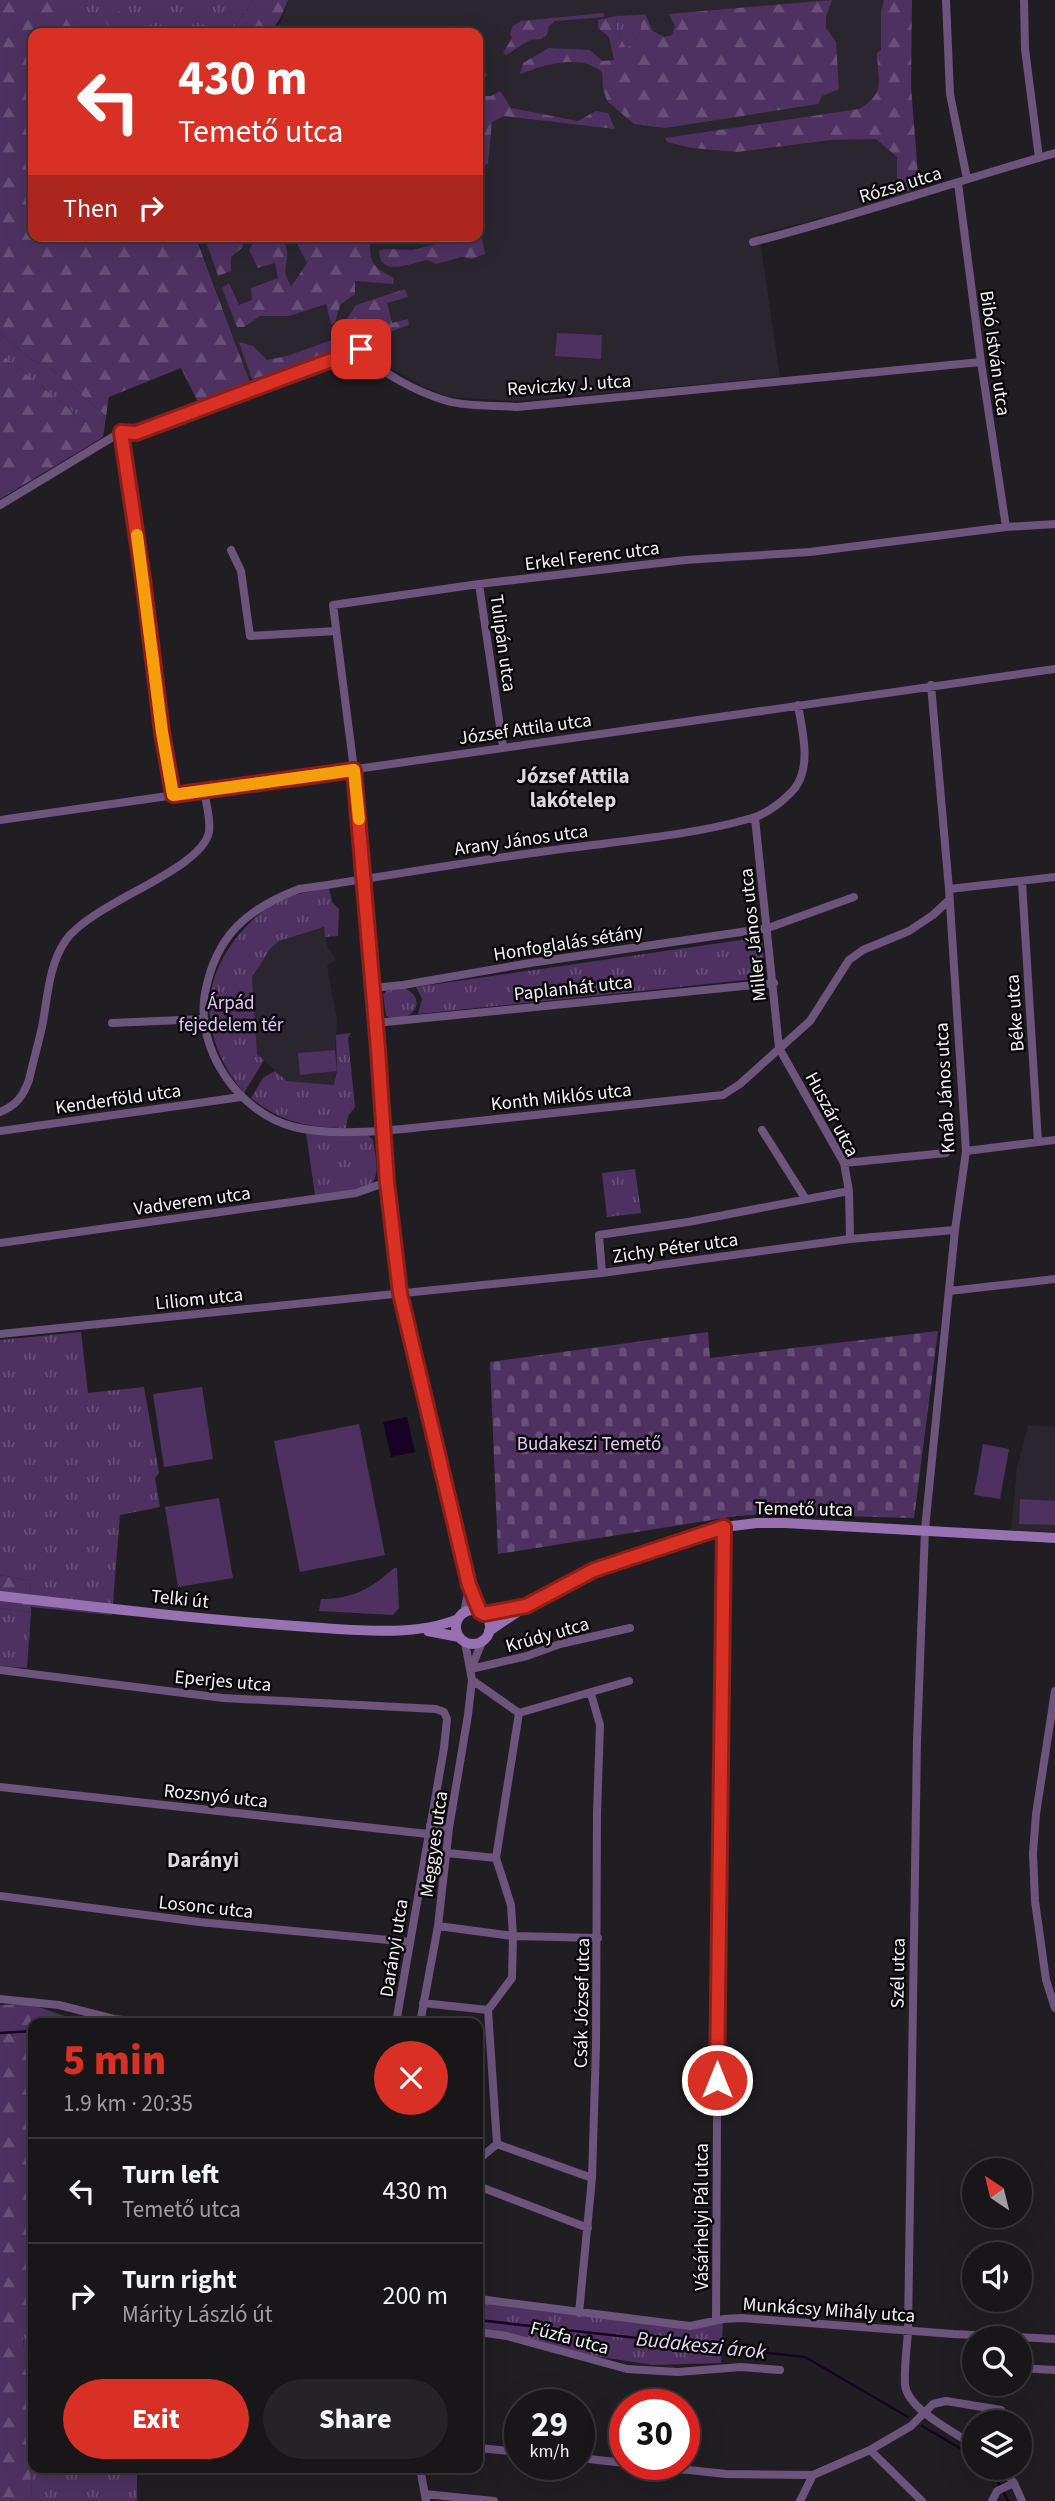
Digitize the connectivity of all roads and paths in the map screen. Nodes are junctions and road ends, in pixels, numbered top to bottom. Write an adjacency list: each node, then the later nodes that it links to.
1 (946, 0): 5 (street, Bibó István utca)
2 (1024, 0): 4 (street)
3 (1055, 153): 4 (street, Rózsa utca)
4 (1039, 158): 5 (street, Rózsa utca)
5 (962, 181): 6 (street, Rózsa utca); 7 (street, Bibó István utca)
6 (753, 242)
7 (981, 362): 8 (street, Reviczky J. utca); 11 (street, Bibó István utca)
8 (121, 432): 9 (street, Reviczky J. utca); 21 (street)
9 (0, 505)
10 (1055, 524): 11 (street, Erkel Ferenc utca)
11 (1006, 527): 13 (street, Erkel Ferenc utca)
12 (230, 550): 14 (street)
13 (479, 584): 14 (street, Erkel Ferenc utca); 18 (street, Tulipán utca)
14 (336, 631): 19 (street)
15 (1055, 669): 16 (street, József Attila utca)
16 (931, 685): 17 (street, József Attila utca); 27 (street, Knáb János utca)
17 (798, 705): 18 (street, József Attila utca); 22 (street, Arany János utca)
18 (503, 747): 19 (street, József Attila utca)
19 (354, 770): 20 (street, József Attila utca); 25 (street)
20 (204, 790): 21 (street, József Attila utca); 40 (street)
21 (173, 795): 23 (street, József Attila utca)
22 (755, 818): 25 (street, Arany János utca); 32 (street, Miller János utca)
23 (0, 820)
24 (1055, 877): 26 (street)
25 (364, 878): 34 (street); 35 (street, Arany János utca)
26 (1022, 882): 27 (street); 45 (street, Béke utca)
27 (949, 889): 29 (street, Knáb János utca)
28 (854, 897): 32 (street, Honfoglalás sétány)
29 (949, 900): 30 (street, Konth Miklós utca); 31 (street, Knáb János utca)
30 (933, 915): 31 (street); 38 (street, Konth Miklós utca)
31 (950, 917): 46 (street, Knáb János utca)
32 (768, 928): 33 (street, Miller János utca); 34 (street, Honfoglalás sétány)
33 (774, 982): 37 (street, Paplanhát utca); 38 (street, Miller János utca)
34 (373, 988): 37 (street)
35 (204, 1019): 36 (street); 39 (street)
36 (112, 1023)
37 (376, 1023): 43 (street)
38 (779, 1048): 43 (street, Konth Miklós utca); 48 (street, Huszár utca)
39 (241, 1097): 42 (street, Kenderföld utca); 43 (street, Konth Miklós utca)
40 (0, 1112)
41 (762, 1130): 51 (street)
42 (0, 1131)
43 (382, 1131): 49 (street)
44 (1055, 1140): 45 (street)
45 (1038, 1142): 46 (street)
46 (966, 1151): 52 (street, Knáb János utca)
47 (946, 1153): 48 (street)
48 (844, 1163): 50 (street, Huszár utca)
49 (387, 1182): 54 (street, Vadverem utca); 58 (street)
50 (849, 1191): 51 (street); 53 (street, Huszár utca)
51 (805, 1198): 55 (street)
52 (955, 1230): 53 (street, Zichy Péter utca); 57 (street, Knáb János utca)
53 (850, 1239): 55 (street, Zichy Péter utca)
54 (0, 1243)
55 (602, 1273): 58 (street, Zichy Péter utca)
56 (1055, 1279): 57 (street)
57 (948, 1291): 61 (street, Knáb János utca)
58 (400, 1293): 59 (street, Liliom utca); 63 (street)
59 (0, 1334)
60 (724, 1527): 61 (main road, Temető utca); 65 (main road, Temető utca); 105 (street, Vásárhelyi Pál utca)
61 (925, 1530): 62 (main road, Temető utca); 106 (street, Szél utca)
62 (1055, 1538)
63 (469, 1585): 66 (street); 67 (street)
64 (0, 1596): 69 (main road, Telki út)
65 (526, 1606): 66 (main road, Temető utca); 70 (main road, Temető utca)
66 (482, 1613): 67 (main road); 70 (main road)
67 (461, 1616): 69 (main road); 71 (main road)
68 (631, 1628): 73 (street, Krúdy utca)
69 (418, 1629): 71 (main road)
70 (489, 1631): 72 (main road)
71 (462, 1640): 72 (main road); 73 (street, Meggyes utca)
72 (482, 1642): 73 (street, Meggyes utca)
73 (471, 1669): 75 (street, Meggyes utca)
74 (0, 1670): 79 (street, Eperjes utca)
75 (472, 1680): 80 (street); 82 (street, Meggyes utca)
76 (629, 1681): 78 (street)
77 (1055, 1691): 93 (street)
78 (591, 1694): 80 (street); 89 (street, Csák József utca)
79 (444, 1712): 83 (street, Darányi utca)
80 (519, 1713): 85 (street)
81 (0, 1787): 83 (street, Rozsnyó utca)
82 (449, 1828): 83 (street, Rozsnyó utca); 84 (street, Meggyes utca)
83 (429, 1829): 90 (street, Darányi utca)
84 (447, 1853): 85 (street); 87 (street, Meggyes utca)
85 (496, 1858): 88 (street)
86 (0, 1896): 90 (street, Losonc utca)
87 (438, 1926): 88 (street); 92 (street, Meggyes utca)
88 (513, 1936): 89 (street); 94 (street)
89 (598, 1938): 100 (street, Csák József utca)
90 (410, 1941): 96 (street, Darányi utca)
91 (0, 1998): 95 (street)
92 (423, 2003): 94 (street); 97 (street, Meggyes utca)
93 (1055, 2008)
94 (488, 2010): 98 (street)
95 (110, 2018)
96 (397, 2018)
97 (421, 2018)
98 (497, 2144): 99 (street); 100 (street)
99 (483, 2156)
100 (592, 2178): 102 (street, Csák József utca)
101 (483, 2188): 102 (street)
102 (588, 2228): 104 (street, Csák József utca)
103 (483, 2300): 104 (street, Munkácsy Mihály utca)
104 (579, 2313): 105 (street, Munkácsy Mihály utca)
105 (716, 2320): 106 (street, Munkácsy Mihály utca)
106 (908, 2330): 108 (street, Munkácsy Mihály utca); 113 (street, Szél utca)
107 (483, 2333): 110 (street, Fűzfa utca)
108 (1055, 2339)
109 (1032, 2369): 111 (street)
110 (780, 2370)
111 (1055, 2370)
112 (1001, 2410): 113 (street)
113 (923, 2412): 114 (street); 117 (street)
114 (962, 2438)
115 (483, 2448): 116 (street)
116 (504, 2450)
117 (870, 2450): 120 (street); 126 (street)
118 (700, 2471): 120 (street)
119 (421, 2473): 123 (street)
120 (813, 2475): 125 (street)
121 (1012, 2480): 122 (street)
122 (1014, 2483): 127 (street); 128 (street)
123 (426, 2497): 124 (street)
124 (494, 2501)
125 (800, 2501)
126 (922, 2501)
127 (992, 2501)
128 (1022, 2501)

